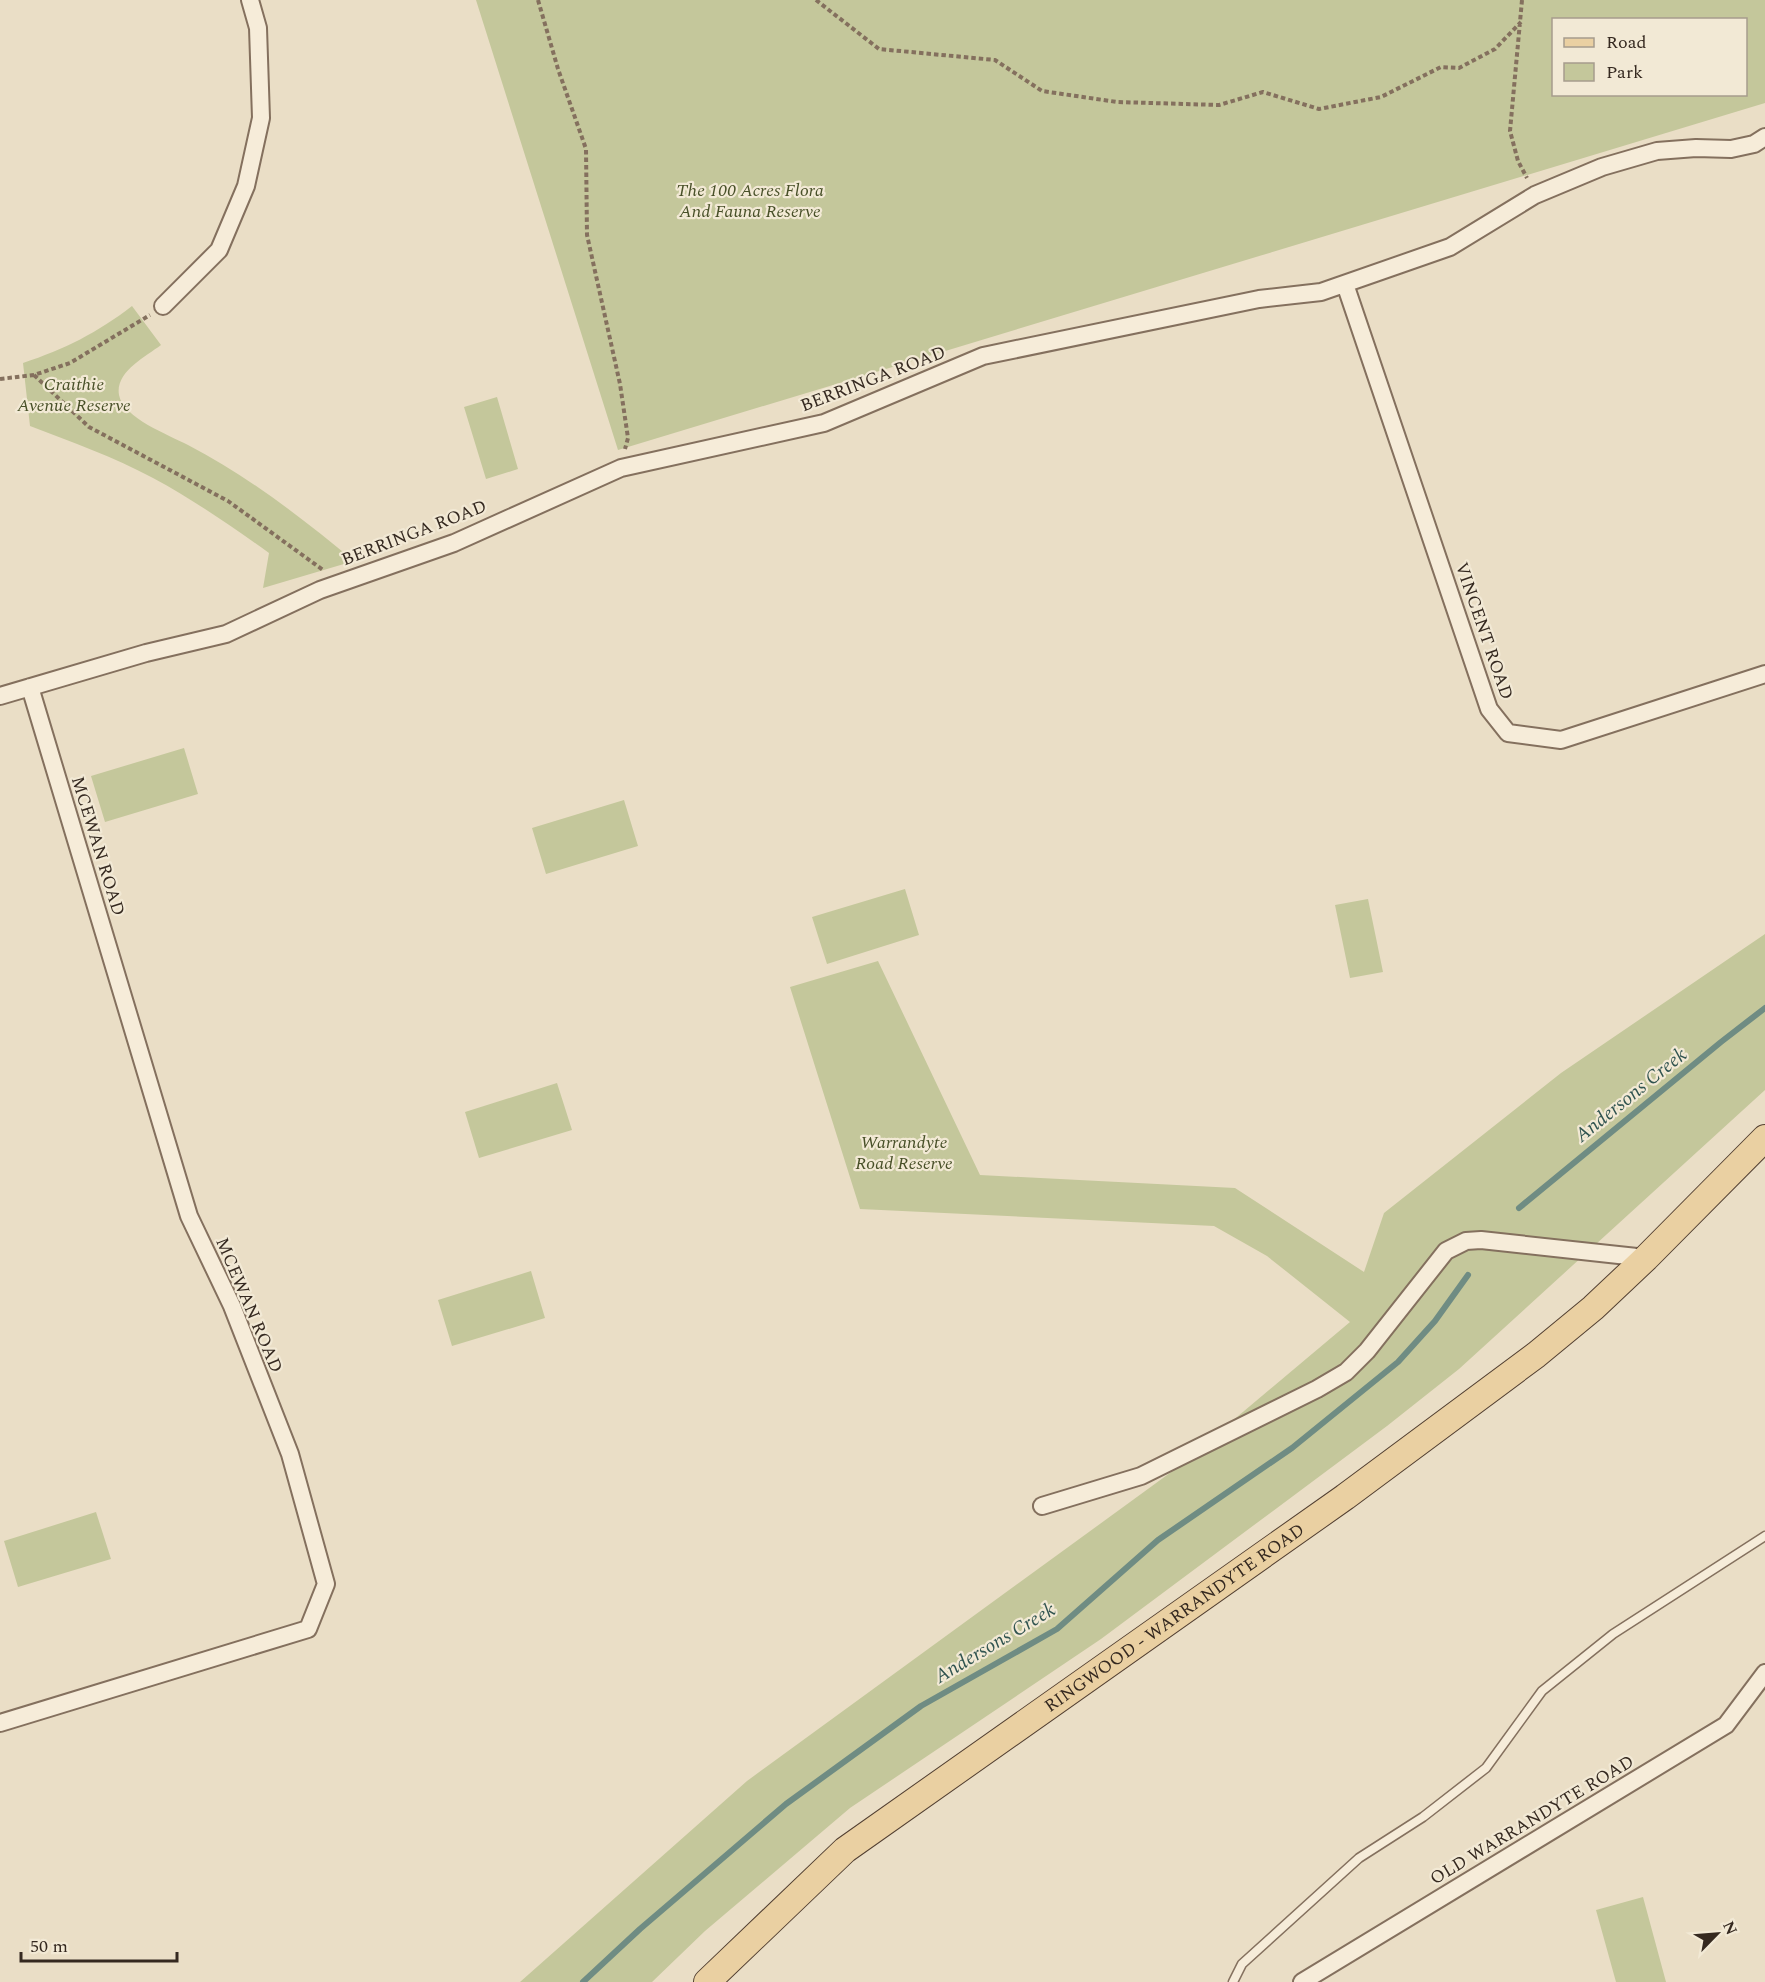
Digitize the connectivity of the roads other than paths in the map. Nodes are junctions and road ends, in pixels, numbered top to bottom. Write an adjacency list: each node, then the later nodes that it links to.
1 (250, 0): 4 (street)
2 (1765, 137): 3 (street, BERRINGA ROAD)
3 (1345, 284): 5 (street, VINCENT ROAD); 6 (street, BERRINGA ROAD)
4 (163, 306)
5 (1765, 674)
6 (30, 687): 7 (street, BERRINGA ROAD); 13 (street, MCEWAN ROAD)
7 (0, 696)
8 (1765, 1138): 9 (main road, RINGWOOD - WARRANDYTE ROAD)
9 (1646, 1258): 10 (street); 14 (main road, RINGWOOD - WARRANDYTE ROAD)
10 (1042, 1506)
11 (1765, 1536): 15 (lane)
12 (1765, 1673): 16 (street, OLD WARRANDYTE ROAD)
13 (0, 1723)
14 (707, 1982)
15 (1233, 1982)
16 (1302, 1982)

